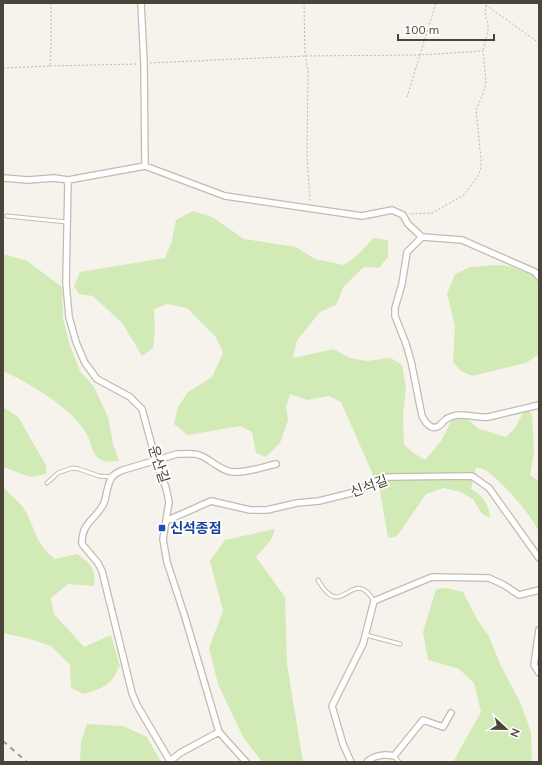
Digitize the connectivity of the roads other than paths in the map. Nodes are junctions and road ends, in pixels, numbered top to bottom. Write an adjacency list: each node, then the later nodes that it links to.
1 (141, 3): 2 (street)
2 (145, 166): 4 (street); 7 (street)
3 (3, 178): 4 (street)
4 (68, 180): 6 (street, 운산길)
5 (7, 216): 6 (lane)
6 (67, 222): 10 (street, 운산길)
7 (422, 237): 8 (street); 9 (street)
8 (539, 277)
9 (539, 405)
10 (156, 461): 11 (street); 12 (street); 14 (street, 운산길)
11 (276, 464)
12 (112, 477): 13 (lane); 26 (street)
13 (47, 483)
14 (166, 521): 15 (street, 신석길); 24 (street, 운산길)
15 (539, 558)
16 (318, 580): 18 (lane)
17 (539, 590): 18 (street)
18 (374, 601): 20 (street)
19 (539, 630): 22 (street)
20 (366, 635): 21 (lane); 28 (street)
21 (400, 644)
22 (539, 673)
23 (451, 713): 25 (street)
24 (219, 732): 26 (street); 27 (street, 운산길)
25 (394, 756): 29 (street); 30 (lane)
26 (170, 762)
27 (246, 762)
28 (351, 762)
29 (367, 762)
30 (400, 762)

